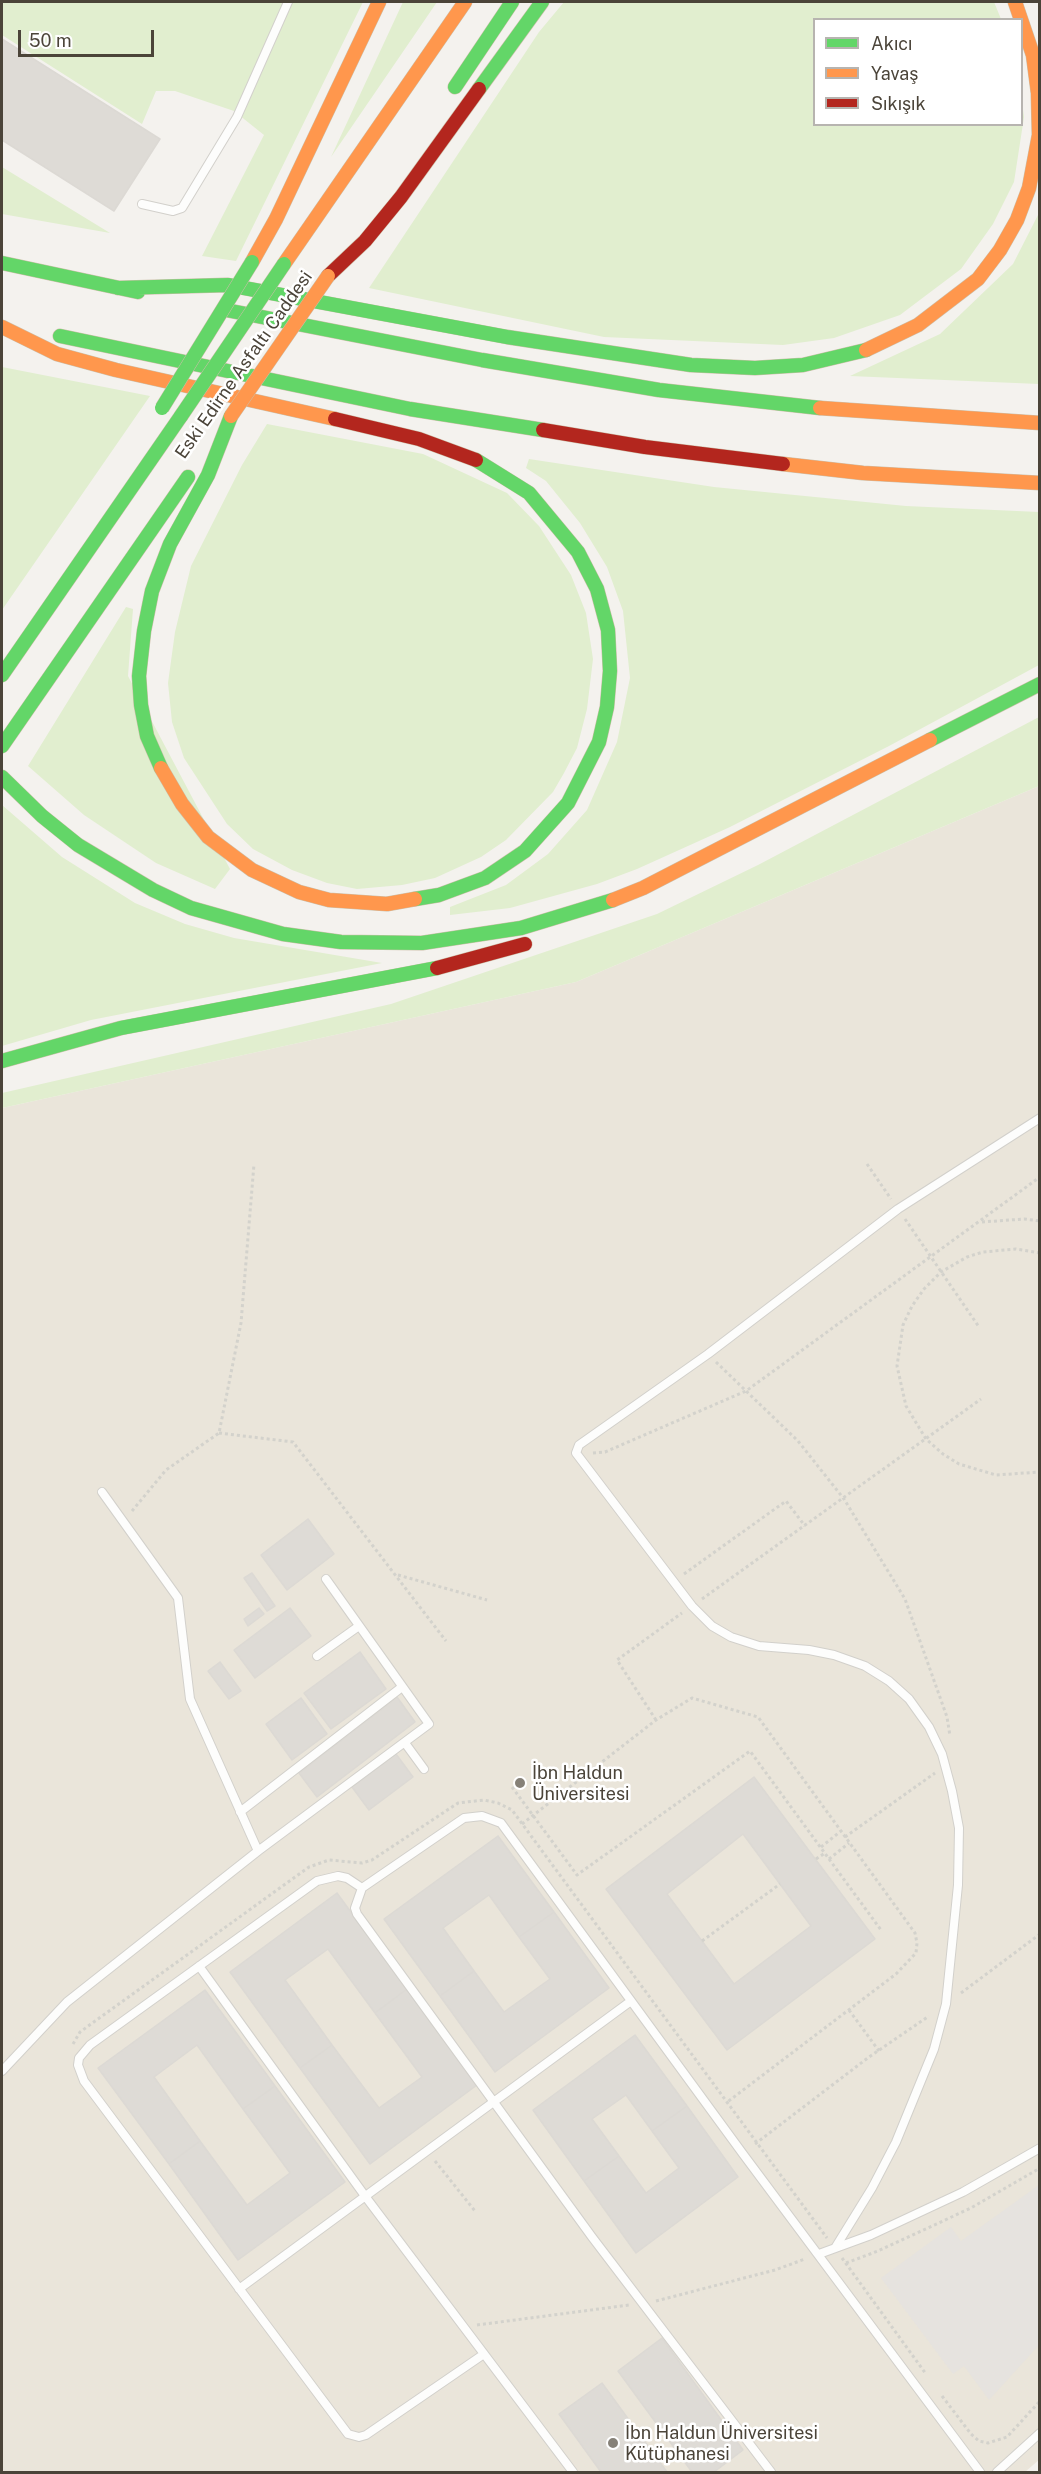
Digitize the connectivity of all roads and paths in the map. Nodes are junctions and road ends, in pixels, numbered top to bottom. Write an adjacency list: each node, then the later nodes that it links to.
1 (288, 2): 10 (lane)
2 (379, 2): 18 (highway, bridge)
3 (465, 2): 23 (highway, Eski Edirne Asfaltı Caddesi, bridge)
4 (512, 2): 9 (highway)
5 (542, 2): 13 (highway)
6 (1015, 2): 7 (highway)
7 (1021, 18)
8 (1023, 25): 14 (highway)
9 (446, 100)
10 (142, 204)
11 (374, 207): 13 (highway, Eski Edirne Asfaltı Caddesi)
12 (2, 263): 14 (highway)
13 (328, 276): 19 (highway, Eski Edirne Asfaltı Caddesi, bridge)
14 (118, 288): 15 (highway)
15 (186, 302)
16 (209, 306): 20 (highway)
17 (2, 326): 19 (highway); 22 (highway)
18 (160, 413)
19 (231, 416): 26 (highway, Eski Edirne Asfaltı Caddesi)
20 (1040, 423)
21 (124, 473): 23 (highway)
22 (1040, 483)
23 (90, 548): 24 (highway, Eski Edirne Asfaltı Caddesi)
24 (2, 675)
25 (1040, 686): 27 (highway); 28 (highway)
26 (2, 746)
27 (891, 776)
28 (2, 777)
29 (542, 939): 30 (highway)
30 (2, 1061)
31 (1040, 1118): 35 (lane)
32 (254, 1164): 45 (path)
33 (867, 1164): 35 (path)
34 (1040, 1177): 37 (path)
35 (898, 1209): 39 (path); 42 (lane)
36 (1040, 1221): 37 (path)
37 (980, 1222): 39 (path)
38 (1040, 1253): 40 (path)
39 (932, 1258): 40 (path); 43 (path)
40 (941, 1272): 41 (path); 46 (path)
41 (979, 1327)
42 (708, 1354): 43 (path); 47 (lane)
43 (746, 1391): 47 (path); 50 (path)
44 (981, 1399): 46 (path)
45 (219, 1433): 51 (path); 53 (path)
46 (926, 1439): 48 (path); 50 (path)
47 (576, 1454): 55 (lane)
48 (1040, 1472)
49 (102, 1492): 51 (lane)
50 (844, 1499): 52 (path); 64 (path)
51 (123, 1521): 68 (lane)
52 (805, 1526): 55 (path); 57 (path)
53 (396, 1574): 56 (path); 59 (path)
54 (326, 1578): 58 (lane)
55 (673, 1581): 57 (lane)
56 (487, 1600)
57 (692, 1606): 62 (path); 64 (lane)
58 (359, 1626): 60 (lane); 61 (lane)
59 (446, 1641)
60 (317, 1656)
61 (402, 1687): 63 (lane); 68 (lane)
62 (656, 1720): 69 (path); 71 (path)
63 (405, 1743): 65 (lane); 75 (lane)
64 (945, 1765): 86 (lane)
65 (424, 1769)
66 (933, 1774): 72 (path)
67 (512, 1786): 69 (path)
68 (240, 1812): 75 (lane)
69 (532, 1816): 70 (path); 74 (path)
70 (522, 1824): 89 (path); 92 (path)
71 (842, 1831): 72 (path); 74 (path)
72 (845, 1837): 73 (path)
73 (849, 1843): 78 (path); 87 (path)
74 (821, 1847): 76 (path)
75 (258, 1851): 90 (lane)
76 (825, 1853): 77 (path); 78 (path)
77 (816, 1859)
78 (829, 1859): 81 (path)
79 (780, 1884): 83 (path)
80 (362, 1888): 84 (lane); 85 (lane); 91 (lane)
81 (881, 1930)
82 (1040, 1934): 86 (path)
83 (702, 1941)
84 (199, 1966): 89 (lane); 98 (lane)
85 (631, 2001): 91 (lane); 96 (lane)
86 (946, 2004): 88 (path); 100 (lane)
87 (849, 2010): 88 (path); 92 (path)
88 (879, 2051): 93 (path)
89 (78, 2065): 103 (lane)
90 (2, 2071)
91 (494, 2102): 95 (lane); 110 (lane)
92 (726, 2103): 93 (path)
93 (755, 2144): 96 (path); 100 (path)
94 (1040, 2148): 100 (lane)
95 (426, 2150): 98 (lane); 99 (path)
96 (743, 2154): 101 (lane)
97 (1040, 2168): 102 (path)
98 (365, 2196): 103 (lane); 104 (lane)
99 (475, 2211)
100 (835, 2248): 101 (lane); 102 (path)
101 (819, 2254): 111 (lane)
102 (846, 2263): 105 (path)
103 (239, 2289): 104 (lane)
104 (484, 2354): 109 (lane)
105 (927, 2376)
106 (940, 2393): 107 (path)
107 (1040, 2401)
108 (1040, 2433): 112 (lane)
109 (573, 2472)
110 (771, 2472)
111 (980, 2472)
112 (997, 2472)

